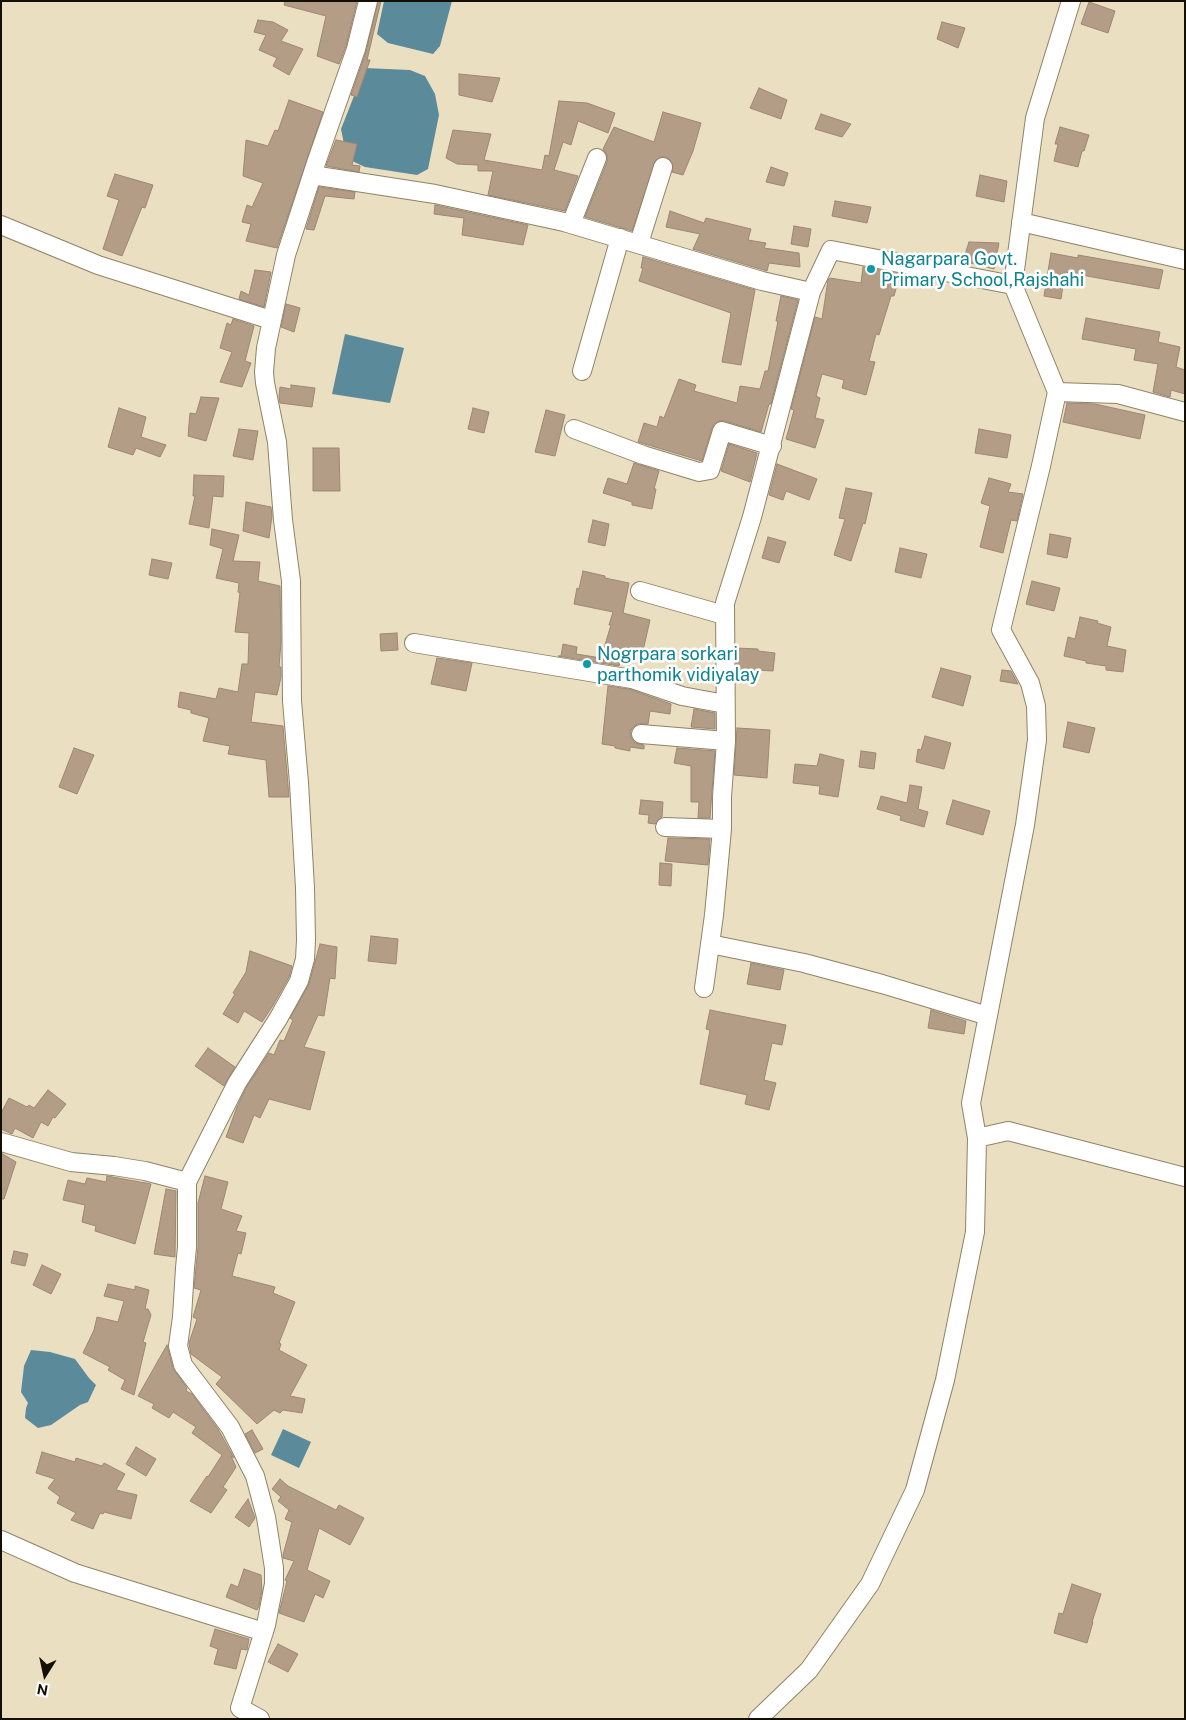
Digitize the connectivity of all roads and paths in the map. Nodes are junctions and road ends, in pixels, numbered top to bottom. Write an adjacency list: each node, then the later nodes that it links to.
1 (368, 1): 5 (street)
2 (1071, 1): 6 (street)
3 (597, 158): 7 (street)
4 (663, 167): 10 (street)
5 (312, 175): 7 (street); 14 (street)
6 (1021, 222): 11 (street); 12 (street)
7 (571, 224): 9 (street)
8 (1, 225): 14 (street)
9 (620, 238): 10 (street); 15 (street)
10 (638, 243): 13 (street)
11 (1185, 260)
12 (1013, 285): 13 (street); 16 (street)
13 (811, 292): 19 (street)
14 (271, 320): 34 (street)
15 (582, 371)
16 (1057, 392): 17 (street); 30 (street)
17 (1185, 412)
18 (574, 428): 19 (street)
19 (772, 446): 21 (street)
20 (640, 591): 21 (street)
21 (724, 615): 23 (street)
22 (414, 643): 23 (street)
23 (725, 704): 25 (street)
24 (641, 734): 25 (street)
25 (726, 741): 27 (street)
26 (664, 827): 27 (street)
27 (722, 829): 28 (street)
28 (710, 944): 29 (street); 30 (street)
29 (704, 988)
30 (988, 1016): 31 (street)
31 (977, 1138): 33 (street); 39 (street)
32 (1, 1142): 34 (street)
33 (1185, 1176)
34 (187, 1182): 36 (street)
35 (1, 1540): 36 (street)
36 (264, 1632): 37 (street)
37 (239, 1713): 38 (street)
38 (260, 1719)
39 (758, 1719)

